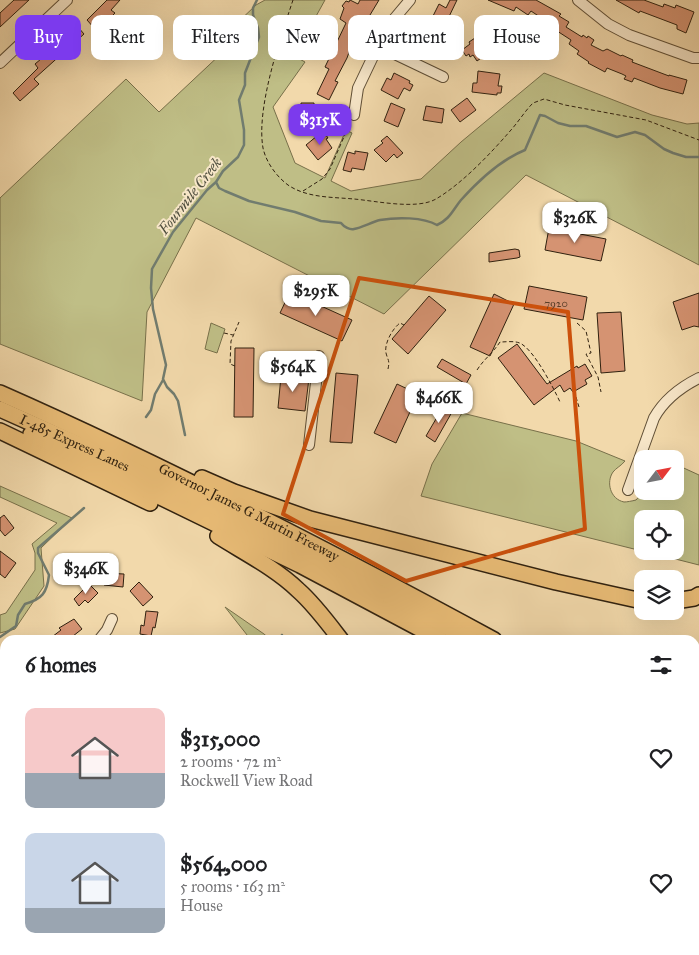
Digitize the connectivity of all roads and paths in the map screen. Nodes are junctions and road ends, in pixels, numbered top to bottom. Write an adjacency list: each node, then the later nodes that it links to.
1 (67, 0): 9 (street)
2 (293, 0): 13 (path)
3 (410, 0): 5 (street)
4 (578, 0): 6 (street)
5 (397, 15)
6 (699, 58)
7 (371, 60): 11 (street)
8 (407, 60): 10 (street)
9 (0, 63)
10 (443, 77)
11 (354, 115): 13 (path)
12 (699, 140): 13 (path)
13 (302, 191)
14 (238, 322): 18 (path)
15 (577, 323): 24 (path)
16 (404, 325): 21 (path)
17 (224, 333): 18 (path)
18 (234, 336): 20 (path)
19 (319, 356): 32 (street)
20 (235, 366)
21 (388, 369)
22 (477, 370): 27 (path)
23 (699, 378): 34 (street)
24 (601, 392)
25 (0, 393): 33 (highway, Governor James G Martin Freeway)
26 (576, 397): 28 (path)
27 (560, 402)
28 (579, 407)
29 (0, 409): 44 (highway, I-485 Express Lanes)
30 (0, 419): 43 (highway, I-485 Express Lanes)
31 (0, 431): 35 (highway)
32 (309, 445)
33 (122, 450): 37 (highway); 45 (highway, Governor James G Martin Freeway)
34 (628, 490)
35 (218, 536): 41 (highway); 42 (highway)
36 (699, 595): 38 (highway)
37 (634, 599)
38 (684, 600)
39 (112, 619): 40 (street)
40 (103, 635)
41 (337, 635)
42 (416, 635)
43 (432, 635)
44 (462, 635)
45 (485, 635)

